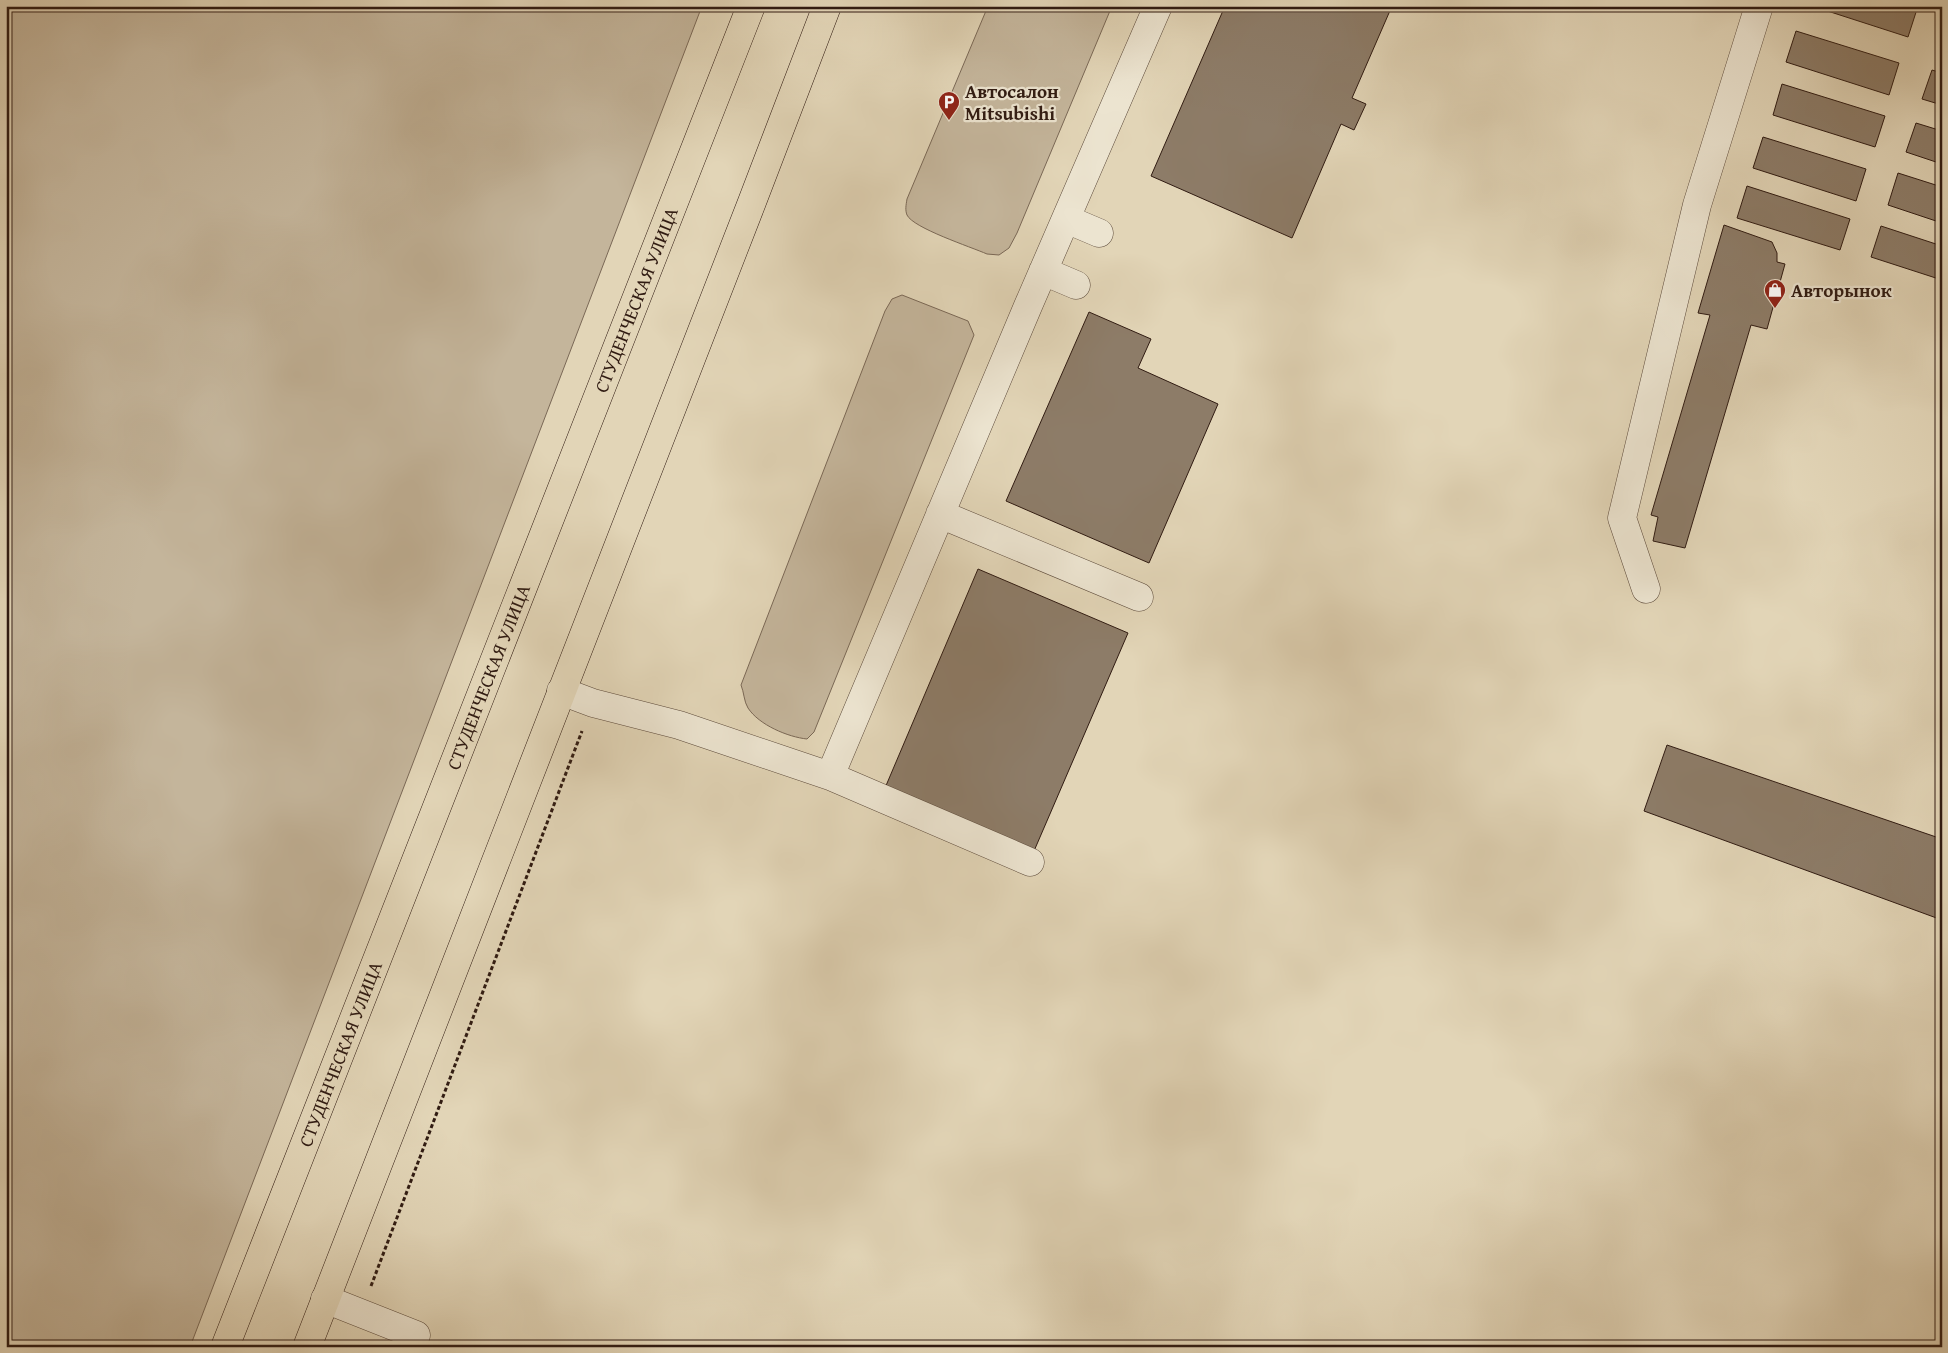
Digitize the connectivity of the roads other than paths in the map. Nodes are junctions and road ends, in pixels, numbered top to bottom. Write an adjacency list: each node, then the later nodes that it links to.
1 (751, 6): 17 (main road, СТУДЕНЧЕСКАЯ УЛИЦА)
2 (827, 6): 12 (main road)
3 (1158, 6): 5 (lane)
4 (1759, 6): 10 (lane)
5 (1066, 219): 6 (lane); 7 (lane)
6 (1098, 233)
7 (1043, 271): 8 (lane); 9 (lane)
8 (1076, 285)
9 (940, 514): 11 (lane); 13 (lane)
10 (1646, 589)
11 (1139, 597)
12 (561, 691): 13 (lane); 15 (main road)
13 (830, 776): 14 (lane)
14 (1030, 862)
15 (325, 1299): 16 (lane); 18 (main road)
16 (416, 1335)
17 (225, 1347)
18 (306, 1347)

